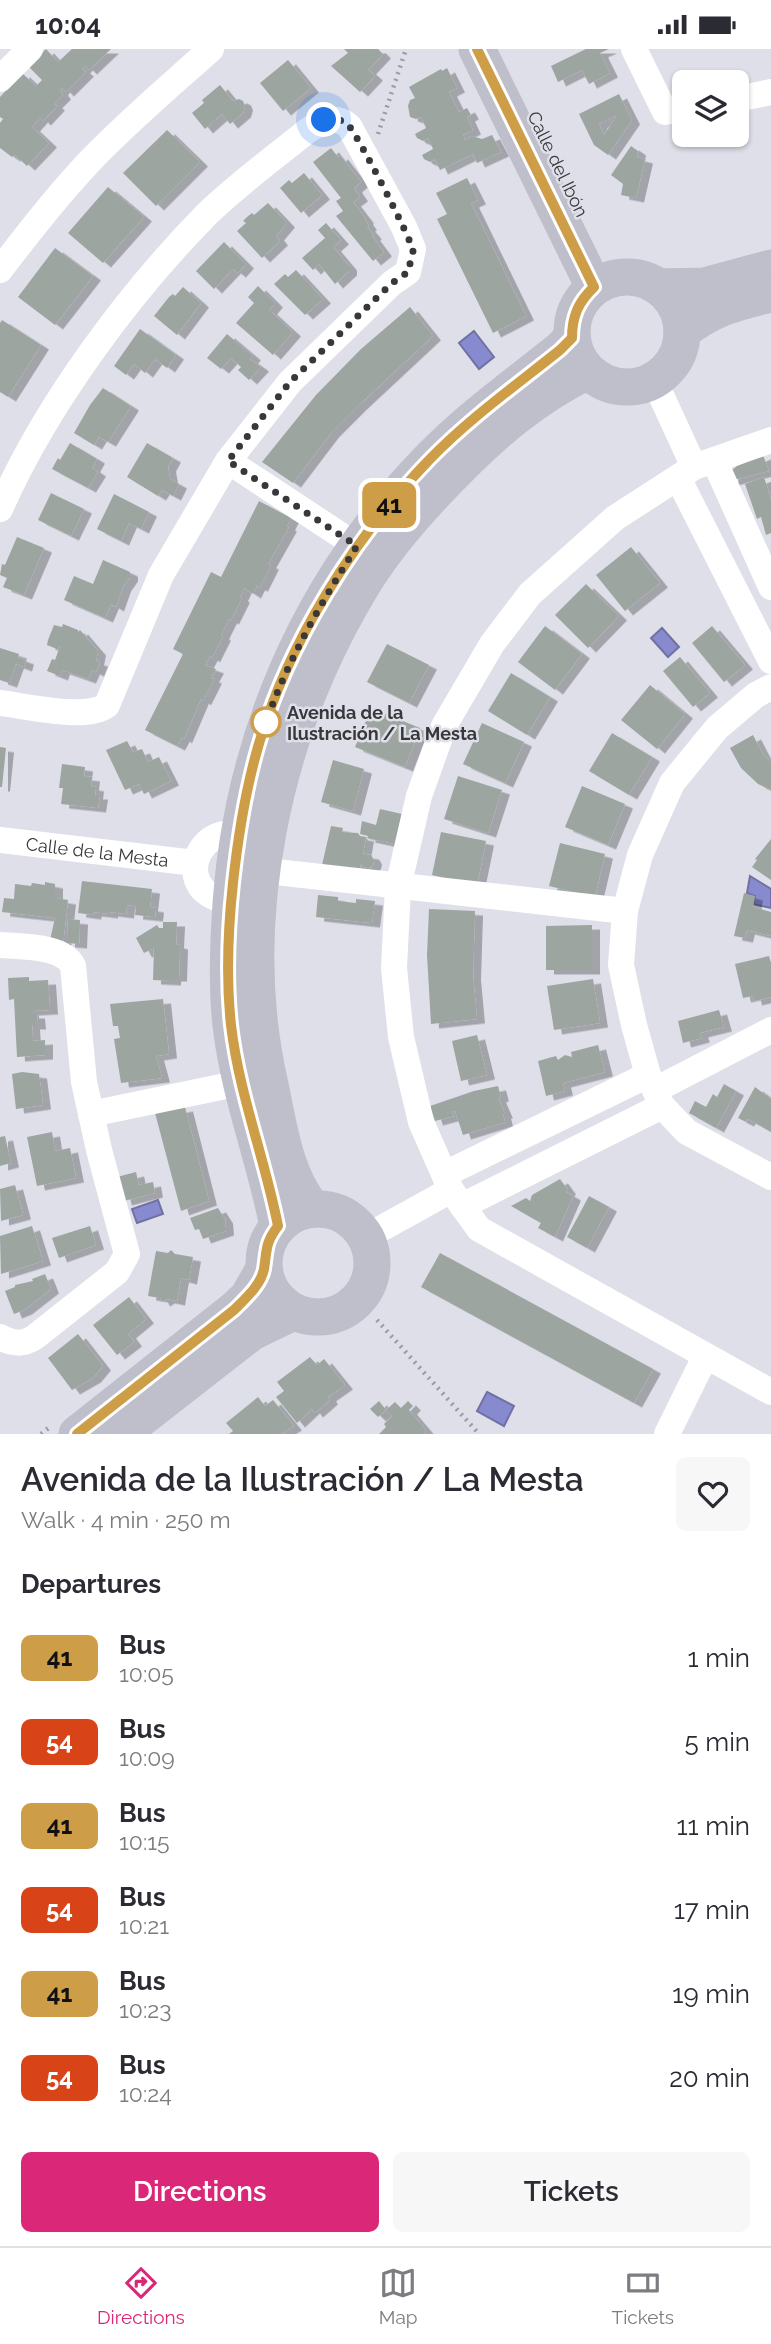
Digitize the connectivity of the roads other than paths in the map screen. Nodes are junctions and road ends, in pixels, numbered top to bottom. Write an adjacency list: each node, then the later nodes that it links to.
1 (30, 49): 6 (street)
2 (211, 49): 11 (street)
3 (477, 49): 12 (street, Calle del Ibón)
4 (503, 49): 12 (street, Calle del Ibón)
5 (634, 49): 9 (street)
6 (0, 79)
7 (771, 92): 8 (street)
8 (749, 97)
9 (672, 111)
10 (771, 268): 13 (street)
11 (0, 270)
12 (604, 283): 13 (street); 16 (street)
13 (658, 287): 15 (street)
14 (771, 294): 15 (street)
15 (682, 332): 18 (street)
16 (572, 338): 17 (street); 23 (street)
17 (588, 371): 18 (street); 31 (street)
18 (653, 380): 21 (street)
19 (771, 440): 21 (street)
20 (228, 461): 22 (street); 23 (street); 27 (street)
21 (695, 468): 24 (street); 25 (street); 32 (street)
22 (0, 509)
23 (357, 546): 28 (street)
24 (771, 587)
25 (771, 661)
26 (771, 687): 34 (street)
27 (0, 703)
28 (238, 835): 30 (street); 31 (street); 33 (street)
29 (0, 840): 30 (street, Calle de la Mesta)
30 (195, 863): 33 (street)
31 (267, 872): 32 (street); 33 (street); 42 (street)
32 (398, 887): 34 (street); 41 (street)
33 (231, 901): 37 (street)
34 (625, 911): 38 (street)
35 (0, 945): 39 (street)
36 (771, 1030): 38 (street)
37 (240, 1083): 39 (street); 43 (street)
38 (655, 1090): 40 (street); 41 (street); 41 (street)
39 (90, 1114): 47 (street)
40 (771, 1177)
41 (452, 1190): 44 (street); 48 (street)
42 (313, 1209): 43 (street); 44 (street)
43 (278, 1226): 45 (street)
44 (366, 1237): 46 (street)
45 (264, 1269): 46 (street); 50 (street)
46 (293, 1312): 51 (street)
47 (0, 1337)
48 (705, 1357): 49 (street); 52 (street)
49 (771, 1392)
50 (77, 1434)
51 (121, 1434)
52 (667, 1434)

